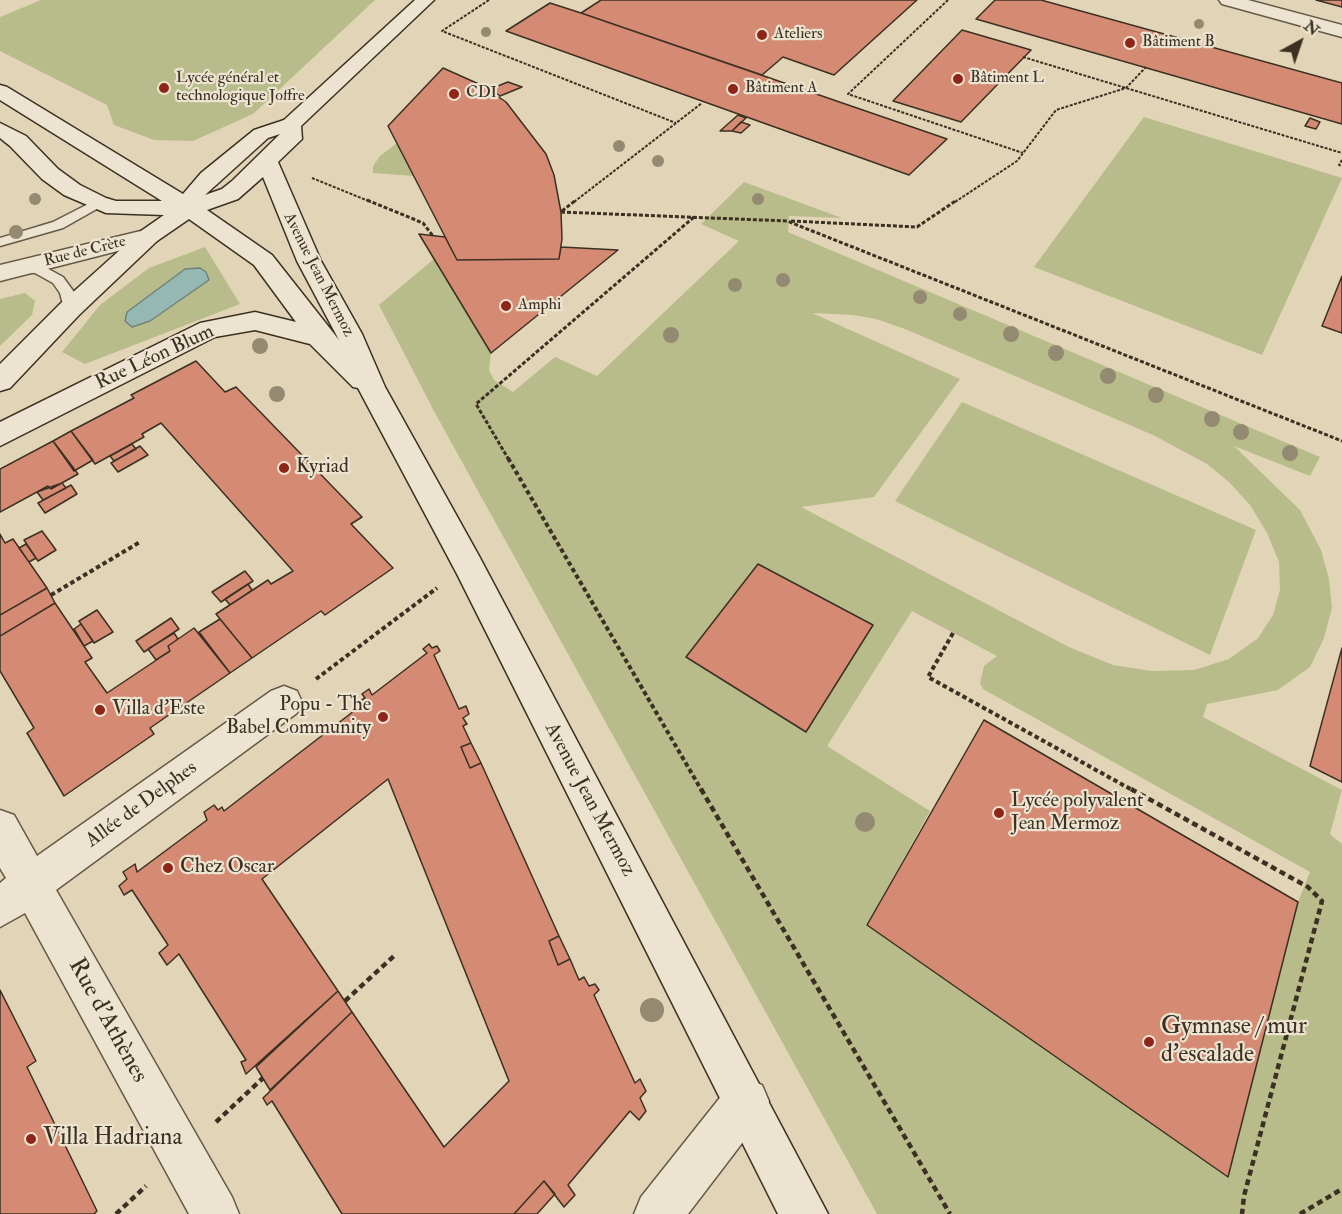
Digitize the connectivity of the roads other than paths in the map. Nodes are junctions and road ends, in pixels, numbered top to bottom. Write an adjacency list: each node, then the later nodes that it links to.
1 (425, 0): 5 (main road)
2 (1227, 0): 3 (main road)
3 (1342, 31)
4 (0, 91): 8 (main road, Avenue Jean Mermoz)
5 (291, 124): 7 (main road); 11 (main road)
6 (0, 129): 9 (main road)
7 (267, 161): 11 (main road); 18 (main road, Avenue Jean Mermoz)
8 (122, 166): 9 (main road); 11 (main road, Avenue Jean Mermoz)
9 (72, 190): 10 (main road)
10 (98, 204): 11 (main road); 13 (lane)
11 (189, 207): 12 (main road); 16 (main road, Avenue Jean Mermoz)
12 (149, 236): 14 (main road, Rue de Crète); 15 (main road)
13 (0, 242)
14 (11, 270): 15 (lane, Rue de Crète)
15 (70, 309): 17 (main road)
16 (318, 337): 18 (main road, Avenue Jean Mermoz); 19 (main road, Rue Léon Blum)
17 (0, 381)
18 (371, 387): 23 (main road, Avenue Jean Mermoz)
19 (0, 435)
20 (284, 702): 22 (main road, Allée de Delphes)
21 (0, 829): 22 (main road, Rue d'Athènes)
22 (16, 896): 24 (main road, Rue d'Athènes)
23 (746, 1101): 25 (main road); 26 (main road, Avenue Jean Mermoz)
24 (215, 1214)
25 (658, 1214)
26 (804, 1214)

